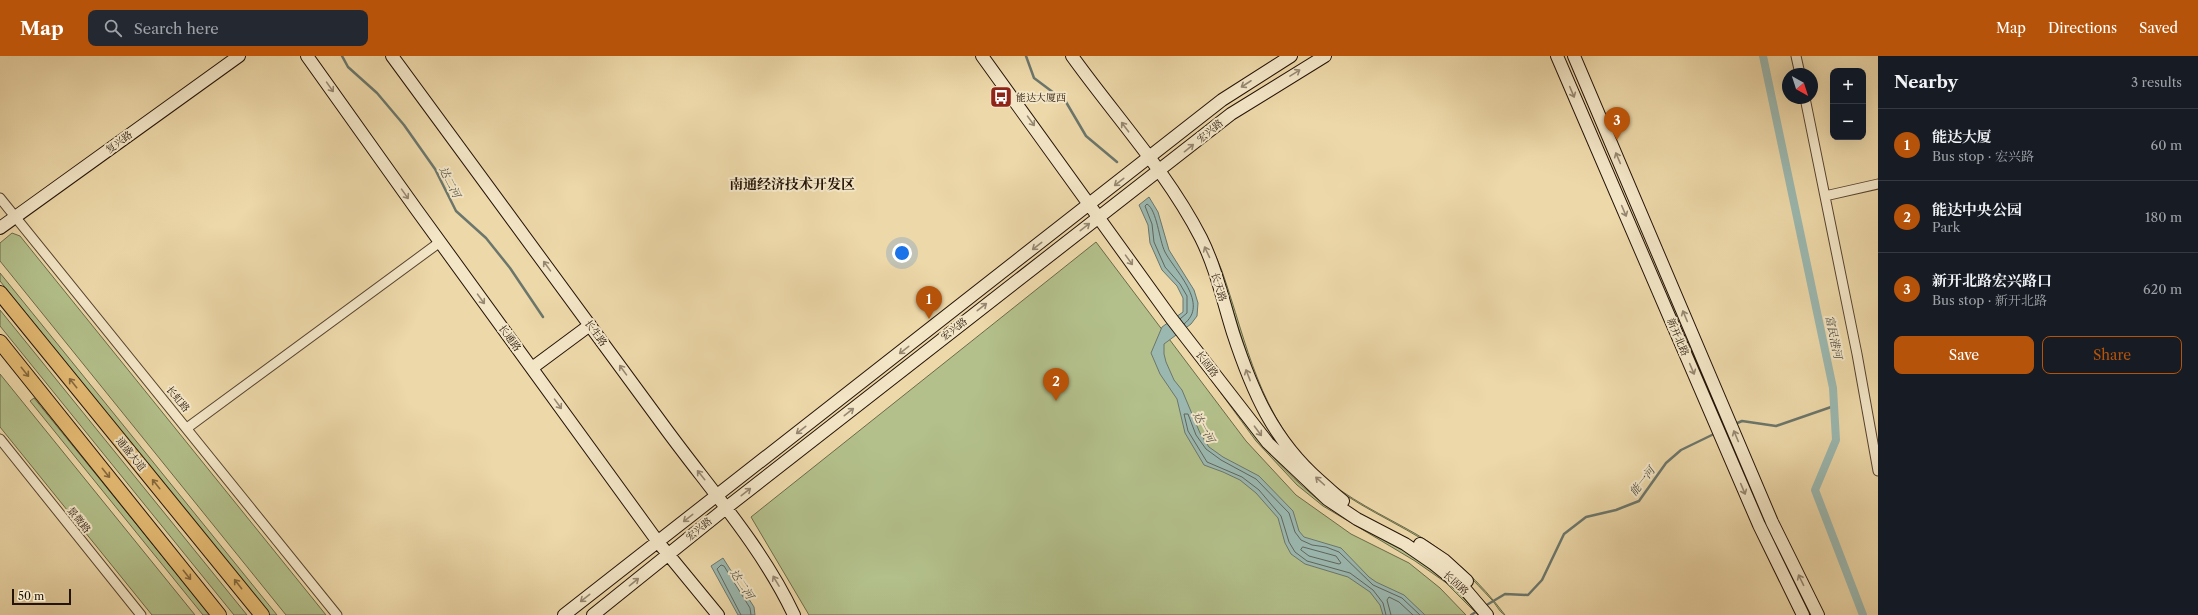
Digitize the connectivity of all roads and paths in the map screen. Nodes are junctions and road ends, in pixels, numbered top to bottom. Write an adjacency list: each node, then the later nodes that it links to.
1 (226, 56): 20 (street, 复兴路)
2 (239, 56): 20 (street, 复兴路)
3 (307, 56): 23 (street, 长通路, one-way to 23)
4 (392, 56): 25 (street, 长生路, one-way to 4)
5 (982, 56): 19 (street, 长固路, one-way to 19)
6 (1072, 56): 14 (street, 长天路, one-way to 6)
7 (1291, 56): 14 (street, 宏兴路, one-way to 14)
8 (1325, 56): 15 (street, 宏兴路, one-way to 8)
9 (1557, 56): 46 (street, 新开北路, one-way to 46)
10 (1574, 56): 47 (street, 新开北路, one-way to 10)
11 (1796, 56): 12 (street)
12 (1799, 68)
13 (1806, 104): 17 (street)
14 (1148, 158): 15 (street, 长天路); 19 (street, 宏兴路, one-way to 19)
15 (1158, 172): 21 (street, 宏兴路); 33 (street, 长天路, one-way to 15)
16 (1878, 184): 17 (street)
17 (1825, 196): 30 (street)
18 (0, 198): 20 (street, 长虹路)
19 (1090, 205): 21 (street, 长固路); 31 (street, 宏兴路, one-way to 31)
20 (8, 215): 22 (street, 复兴路); 28 (street, 长虹路)
21 (1098, 217): 32 (street, 宏兴路, one-way to 21); 44 (street, 长固路, one-way to 44)
22 (0, 228)
23 (440, 242): 27 (street, 长通路, one-way to 27); 28 (street)
24 (0, 293): 38 (main road, 通盛大道, one-way to 24)
25 (590, 325): 27 (street); 31 (street, 长生路, one-way to 25)
26 (0, 342): 37 (main road, one-way to 37)
27 (532, 368): 34 (street, 长通路, one-way to 34)
28 (187, 428): 39 (street, 长虹路)
29 (0, 439): 36 (street, 景微路)
30 (1878, 471)
31 (717, 495): 32 (street, 长生路); 34 (street, 宏兴路, one-way to 34)
32 (726, 508): 35 (street, 宏兴路); 43 (street, 长生路, one-way to 32)
33 (1362, 513): 45 (street, 长固路)
34 (658, 542): 35 (street, 长通路); 40 (street, 宏兴路, one-way to 40)
35 (668, 554): 41 (street, 宏兴路, one-way to 35); 42 (street, 长通路)
36 (141, 615)
37 (219, 615)
38 (262, 615)
39 (337, 615)
40 (564, 615)
41 (593, 615)
42 (718, 615)
43 (794, 615)
44 (1487, 615)
45 (1496, 615)
46 (1803, 615)
47 (1818, 615)

